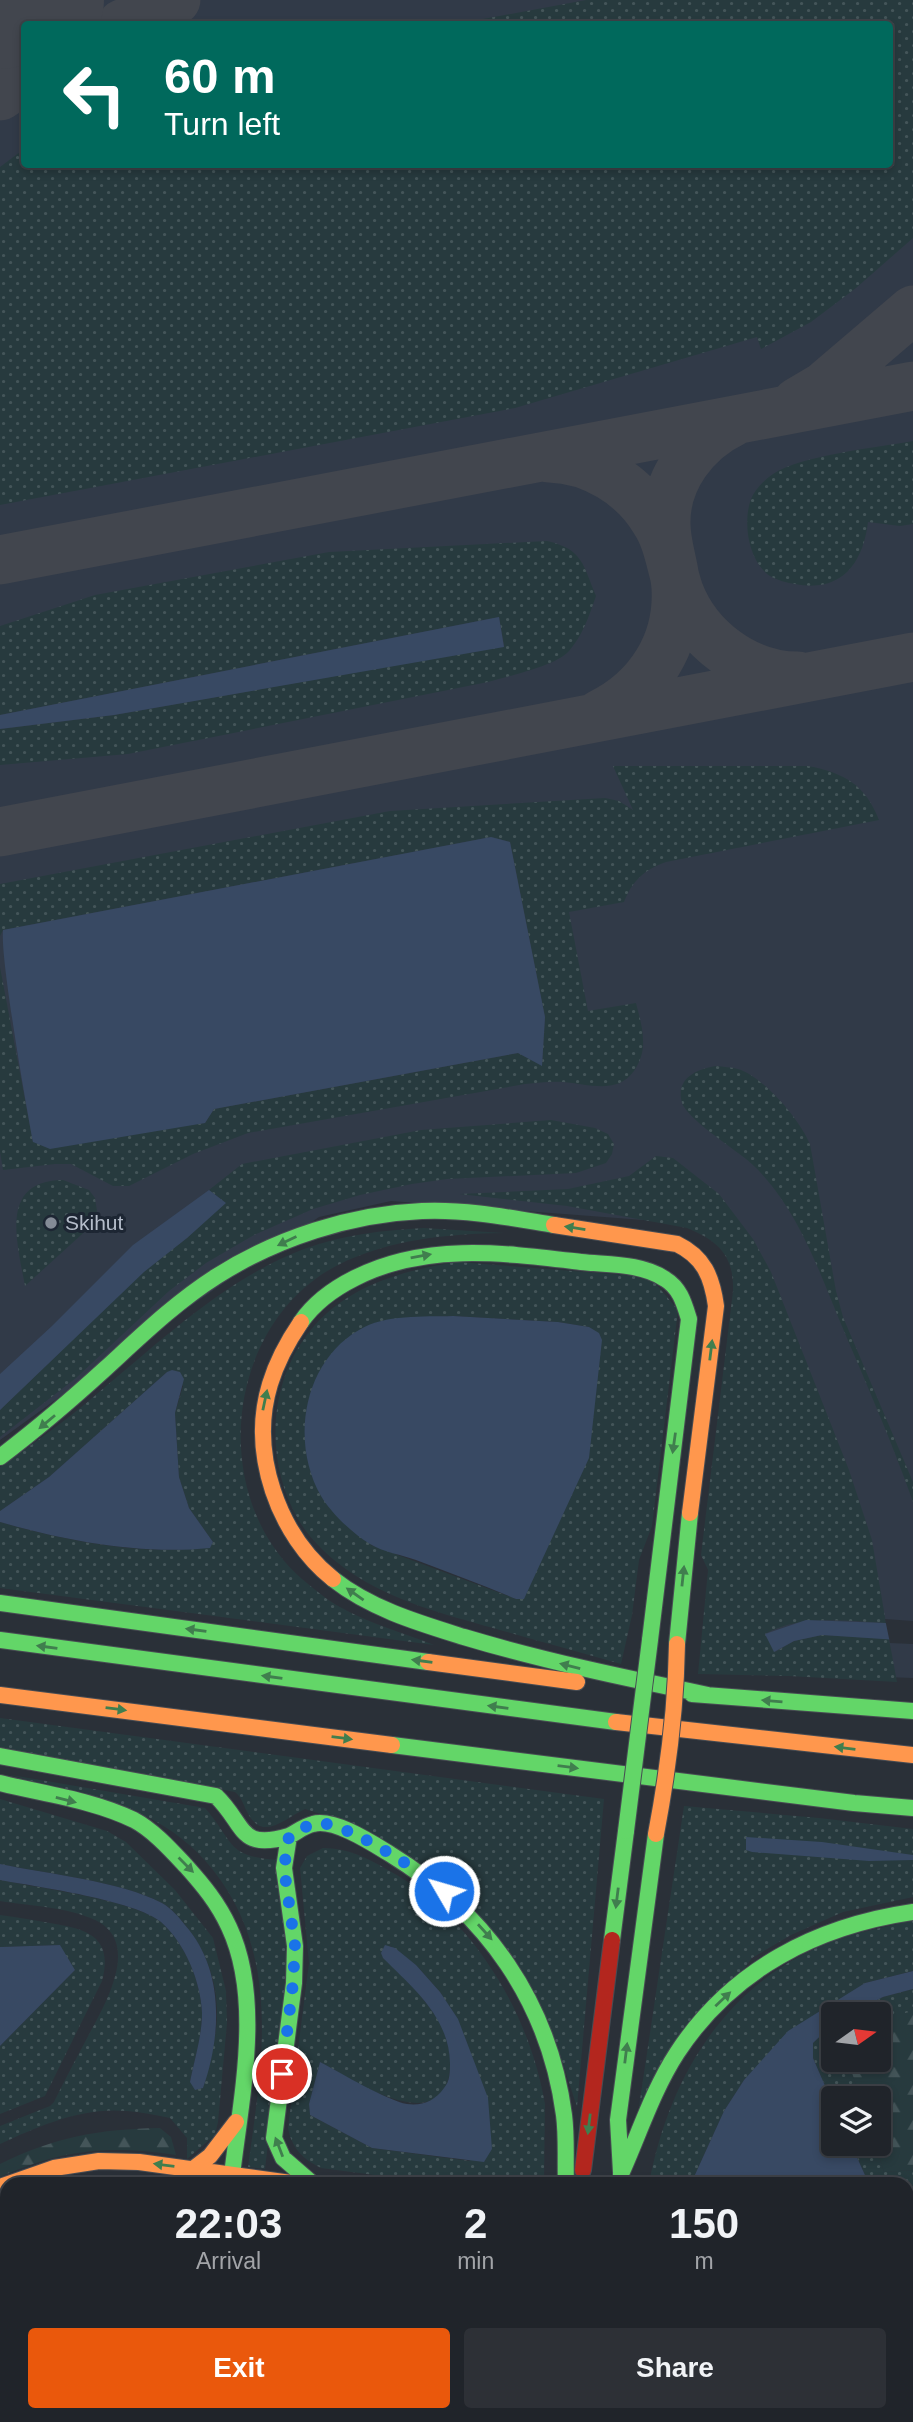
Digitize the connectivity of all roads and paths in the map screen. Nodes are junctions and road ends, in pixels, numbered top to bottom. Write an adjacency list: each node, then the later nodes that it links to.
1 (0, 1457): 21 (main road, one-way to 1, bridge)
2 (0, 1604): 5 (main road, one-way to 2)
3 (0, 1640): 7 (main road, one-way to 3)
4 (0, 1695): 10 (main road, one-way to 10)
5 (708, 1696): 6 (main road, one-way to 5); 20 (main road, one-way to 20, bridge)
6 (913, 1711)
7 (913, 1755)
8 (0, 1756): 11 (main road)
9 (0, 1783): 13 (main road, one-way to 13)
10 (913, 1808)
11 (289, 1836): 18 (main road, one-way to 11); 19 (main road, one-way to 19)
12 (913, 1912): 22 (main road, one-way to 12)
13 (239, 2119): 14 (main road); 17 (main road)
14 (193, 2169): 15 (main road, one-way to 15); 16 (main road)
15 (28, 2177)
16 (219, 2177)
17 (232, 2177)
18 (305, 2177)
19 (566, 2177)
20 (582, 2177)
21 (620, 2177)
22 (621, 2177)

